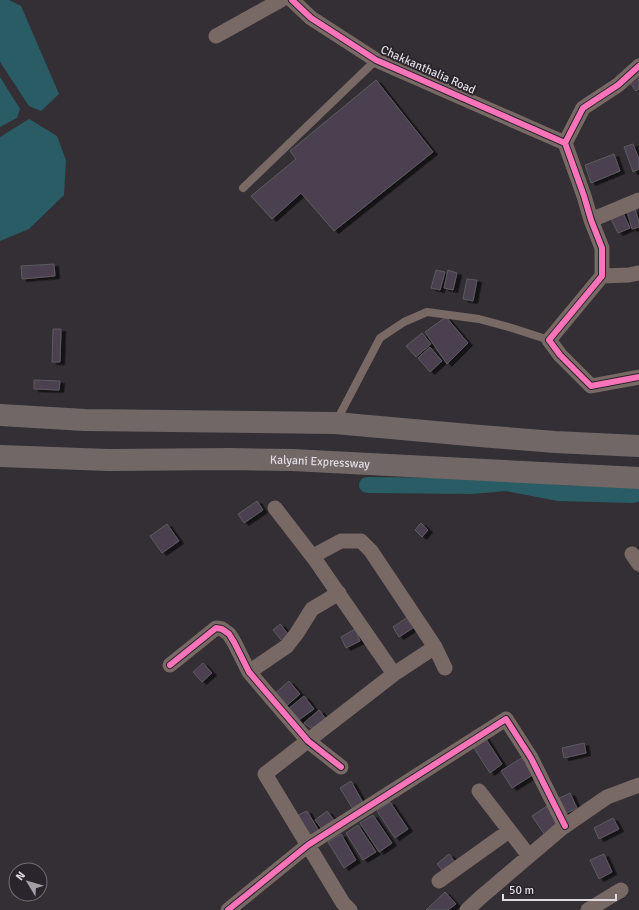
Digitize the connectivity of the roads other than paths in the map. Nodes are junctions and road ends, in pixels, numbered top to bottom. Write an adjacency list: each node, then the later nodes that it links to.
1 (281, 0): 3 (street)
2 (292, 0): 4 (street, Chakkanthalia Road)
3 (216, 36)
4 (376, 60): 6 (street, Chakkanthalia Road); 7 (lane)
5 (639, 66): 6 (street)
6 (565, 143): 9 (street)
7 (243, 188)
8 (639, 200): 9 (street)
9 (591, 220): 11 (street)
10 (638, 273): 11 (street)
11 (602, 276): 12 (street)
12 (549, 340): 13 (street); 15 (lane)
13 (639, 378)
14 (0, 415): 15 (highway)
15 (335, 423): 16 (highway)
16 (639, 446)
17 (0, 456): 18 (highway, Kalyani Expressway)
18 (639, 478)
19 (275, 508): 20 (street)
20 (313, 556): 21 (street); 22 (street)
21 (339, 593): 25 (street); 26 (street)
22 (435, 647): 24 (street); 26 (street)
23 (170, 665): 25 (street)
24 (445, 668)
25 (249, 672): 27 (street)
26 (394, 674): 27 (street)
27 (308, 741): 28 (street); 33 (street)
28 (341, 767)
29 (639, 785): 31 (street)
30 (479, 791): 32 (street)
31 (565, 826): 33 (street); 34 (street)
32 (509, 830): 34 (street); 35 (street)
33 (308, 845): 37 (street); 38 (street)
34 (529, 856): 39 (street)
35 (439, 881)
36 (621, 890): 40 (street)
37 (343, 908)
38 (228, 910)
39 (467, 910)
40 (588, 910)

